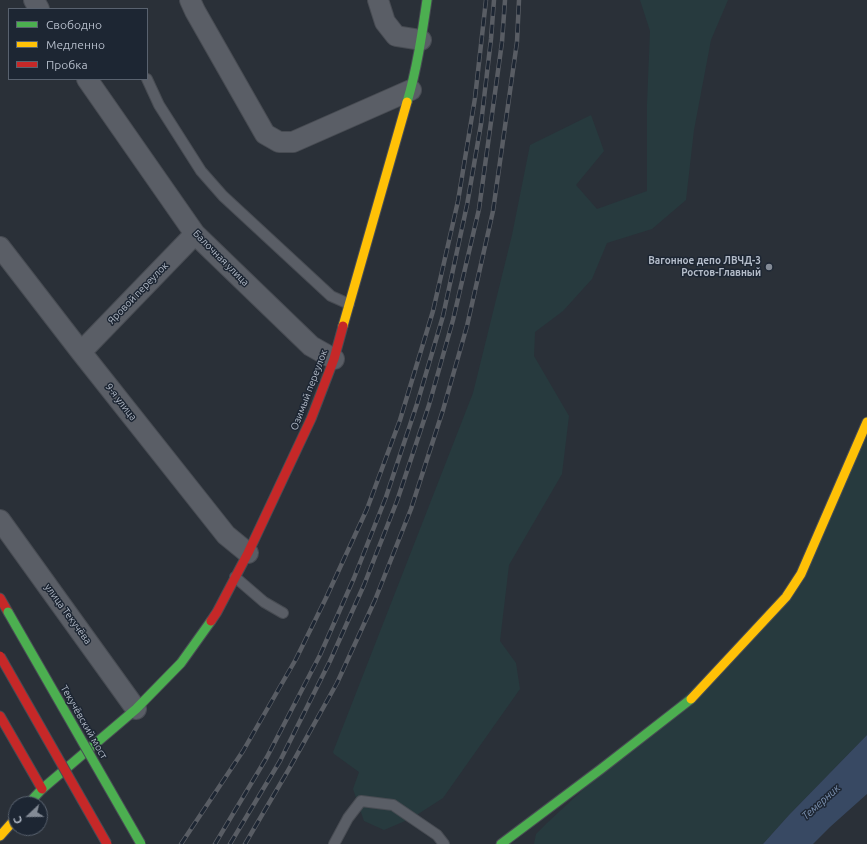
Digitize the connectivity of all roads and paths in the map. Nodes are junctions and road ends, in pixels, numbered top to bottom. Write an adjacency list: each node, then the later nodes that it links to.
1 (190, 0): 7 (street)
2 (378, 0): 4 (street)
3 (427, 0): 4 (street, Озимый переулок)
4 (421, 40): 7 (street, Озимый переулок)
5 (88, 80): 8 (street, Балочная улица)
6 (147, 80): 10 (lane)
7 (411, 90): 10 (street, Озимый переулок)
8 (195, 234): 11 (street, Яровой переулок); 12 (street, Балочная улица)
9 (4, 260): 11 (street, 9-я улица)
10 (349, 304): 12 (street, Озимый переулок)
11 (81, 352): 15 (street, 9-я улица)
12 (334, 359): 15 (street, Озимый переулок)
13 (867, 422): 26 (street)
14 (0, 520): 20 (street, улица Текучёва)
15 (248, 553): 16 (street, Озимый переулок)
16 (235, 577): 18 (lane); 20 (street, Озимый переулок)
17 (0, 598): 28 (street, Текучёвский мост, bridge)
18 (283, 613)
19 (0, 656): 27 (street, bridge)
20 (136, 709): 22 (street, Озимый переулок)
21 (0, 716): 22 (street)
22 (42, 789): 23 (street, Озимый переулок)
23 (35, 796)
24 (8, 827): 25 (street)
25 (0, 836)
26 (514, 840): 31 (street)
27 (107, 844)
28 (141, 844)
29 (334, 844): 30 (lane)
30 (444, 844)
31 (501, 844)

